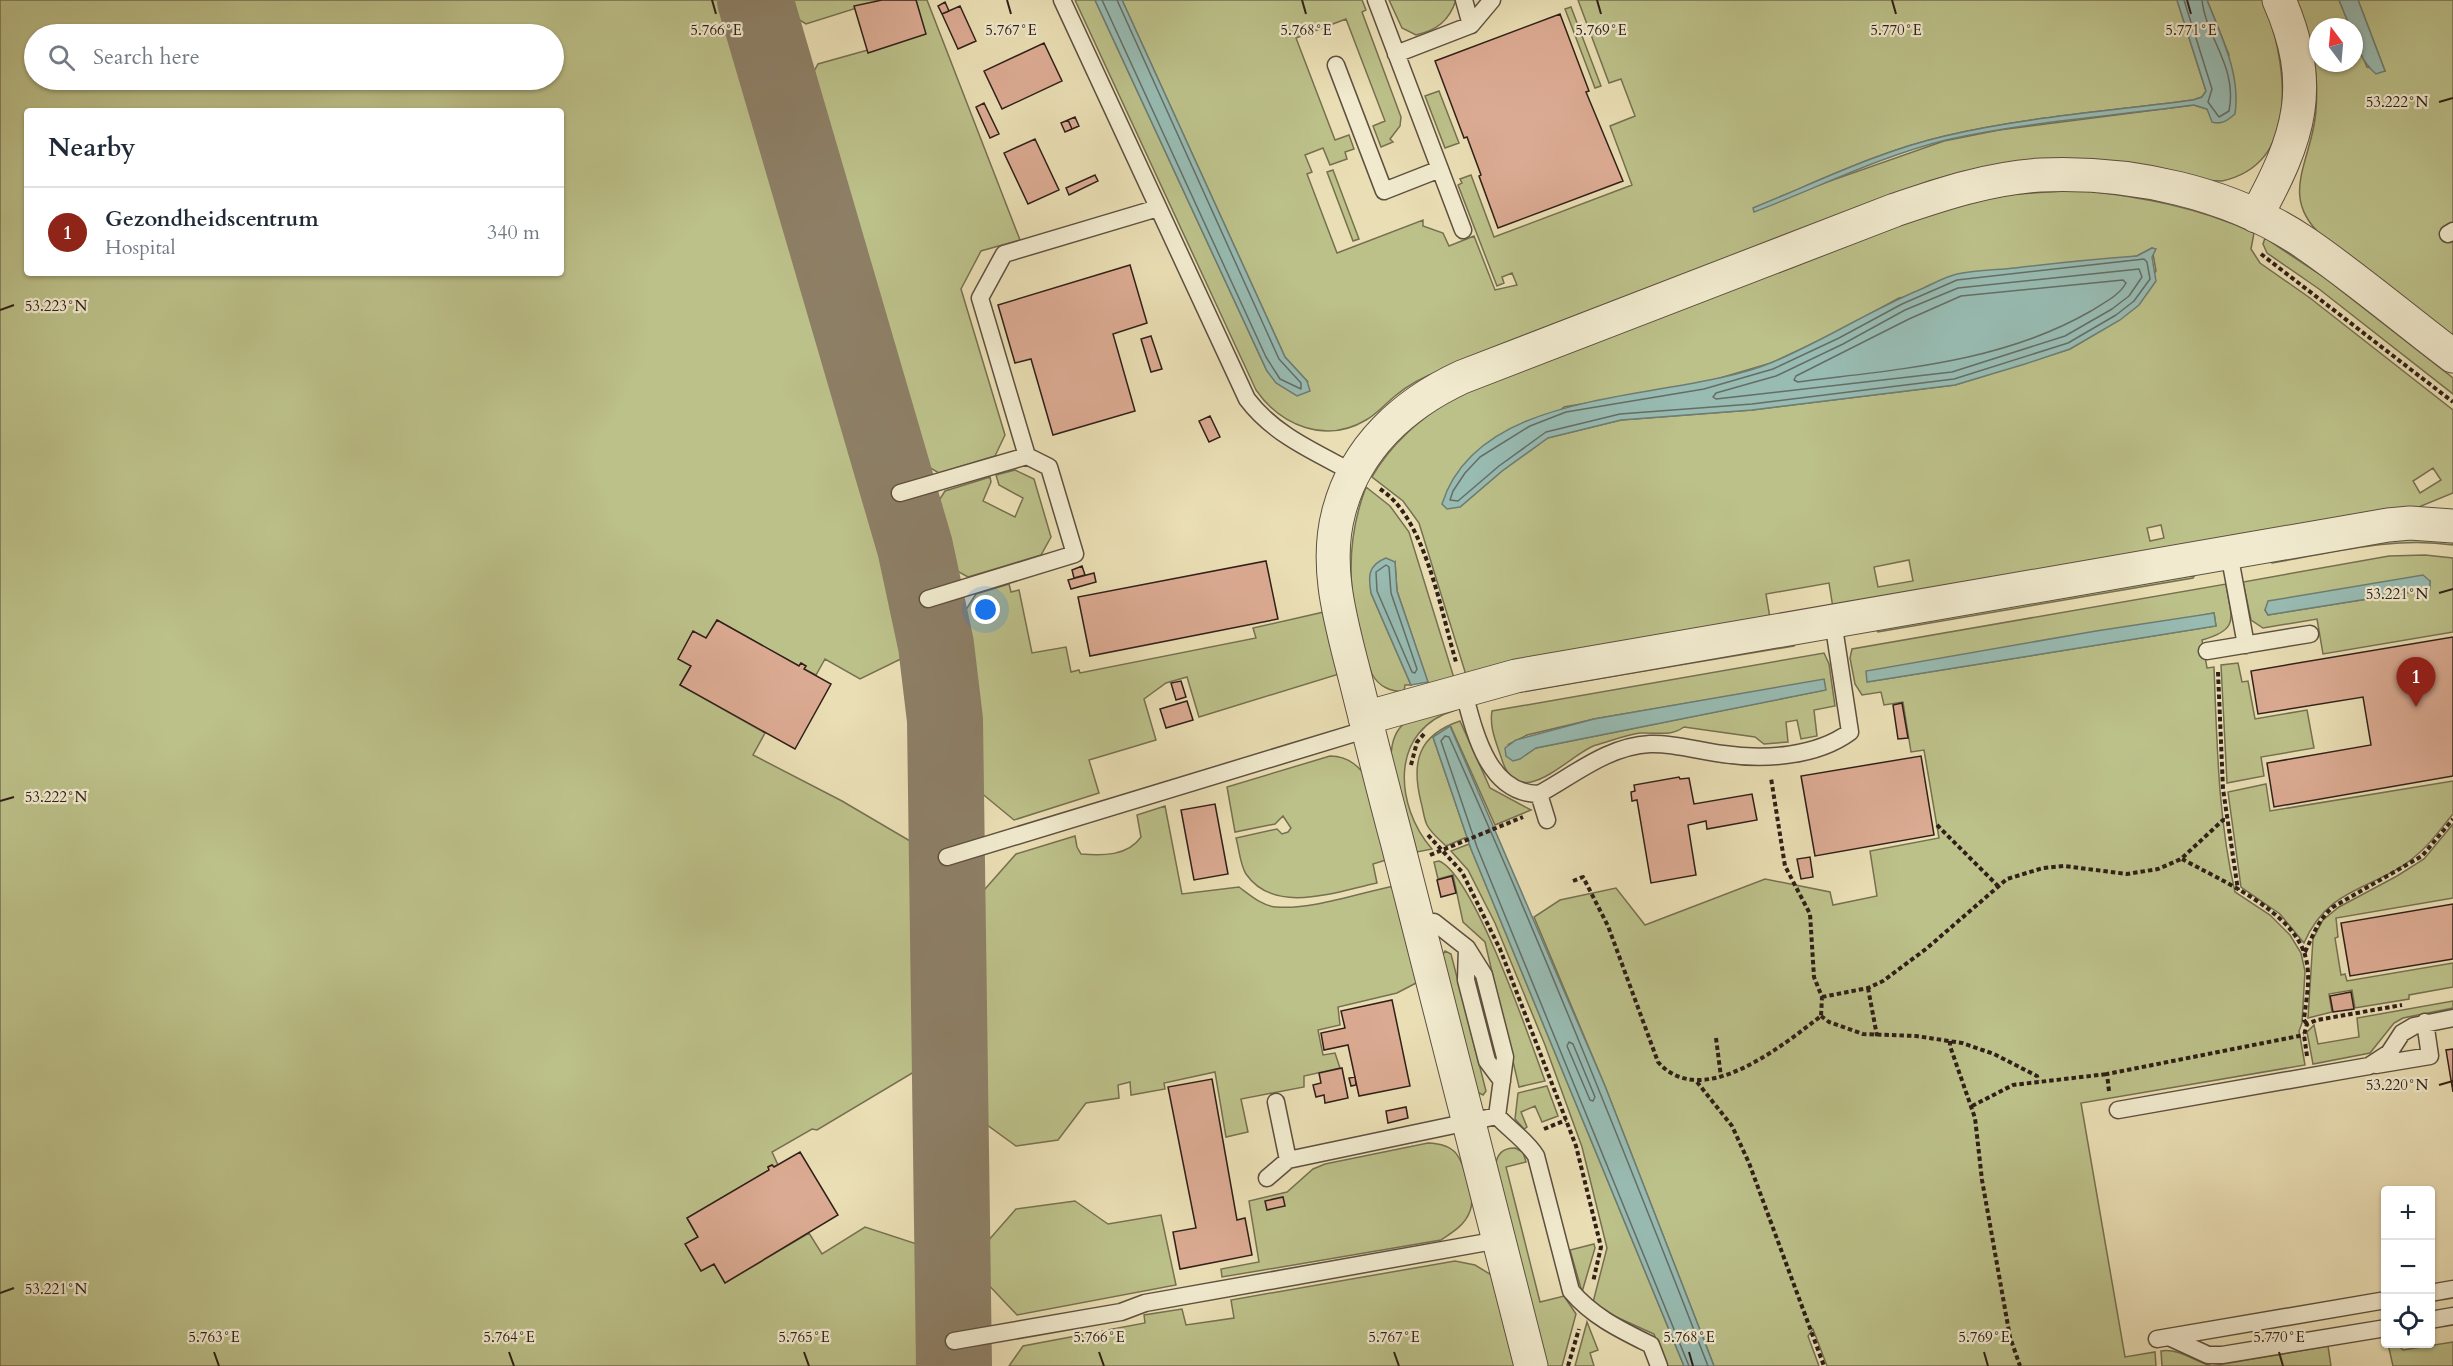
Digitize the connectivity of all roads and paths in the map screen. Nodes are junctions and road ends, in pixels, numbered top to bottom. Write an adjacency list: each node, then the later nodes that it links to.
1 (1062, 0): 10 (lane)
2 (1376, 0): 7 (lane)
3 (1464, 0): 6 (lane)
4 (1492, 0): 6 (lane)
5 (2279, 0): 11 (street)
6 (1471, 25): 7 (lane)
7 (1396, 54): 9 (lane)
8 (1336, 65): 9 (lane)
9 (1440, 169): 12 (lane)
10 (1158, 208): 15 (lane); 16 (lane)
11 (2261, 219): 13 (street); 14 (path); 16 (street)
12 (1463, 230)
13 (2453, 356)
14 (2453, 402)
15 (1027, 456): 17 (lane); 20 (lane)
16 (1354, 473): 25 (path); 26 (street)
17 (900, 494)
18 (2453, 526): 19 (street)
19 (2229, 553): 21 (street); 23 (lane)
20 (928, 599)
21 (1833, 621): 25 (street); 27 (lane)
22 (2310, 634): 23 (lane)
23 (2246, 645): 24 (lane)
24 (2211, 651): 31 (path)
25 (1466, 701): 26 (street); 28 (lane)
26 (1367, 723): 35 (lane); 40 (street)
27 (1767, 757): 28 (lane); 43 (path)
28 (1539, 794): 30 (lane)
29 (2453, 819): 41 (path)
30 (1547, 820)
31 (2227, 820): 36 (path); 39 (path)
32 (1504, 824): 34 (path)
33 (1937, 825): 38 (path)
34 (1458, 845)
35 (947, 857)
36 (2181, 859): 38 (path); 39 (path)
37 (1573, 881): 57 (path)
38 (1998, 886): 42 (path)
39 (2238, 890): 41 (path)
40 (1419, 926): 62 (street); 62 (lane)
41 (2305, 953): 48 (path)
42 (1868, 988): 43 (path); 49 (path)
43 (1822, 997): 45 (path)
44 (2408, 1004): 48 (path)
45 (1821, 1016): 49 (path); 56 (path)
46 (2453, 1018): 47 (lane)
47 (2425, 1022): 53 (lane); 53 (lane)
48 (2307, 1024): 50 (path)
49 (1877, 1035): 52 (path)
50 (2304, 1035): 54 (path); 55 (path)
51 (1716, 1038): 56 (path)
52 (1950, 1041): 58 (path); 60 (path)
53 (2369, 1066): 55 (lane)
54 (2107, 1074): 58 (path); 61 (path)
55 (2310, 1076): 61 (lane)
56 (1721, 1077): 57 (path)
57 (1696, 1081): 79 (path)
58 (2037, 1081): 60 (path)
59 (1276, 1102): 63 (lane)
60 (1972, 1106): 80 (path)
61 (2118, 1110)
62 (1483, 1120): 63 (lane); 65 (street); 78 (lane)
63 (1288, 1160): 64 (lane)
64 (1267, 1179)
65 (1499, 1240): 75 (lane); 77 (street)
66 (2453, 1289): 67 (lane)
67 (2435, 1292)
68 (2381, 1301): 69 (lane)
69 (2344, 1307): 72 (lane); 74 (lane)
70 (2453, 1316): 71 (lane)
71 (2435, 1319)
72 (2217, 1329): 76 (lane); 76 (lane)
73 (2381, 1329): 74 (lane)
74 (2349, 1334): 76 (lane)
75 (954, 1341)
76 (2222, 1355)
77 (1531, 1366)
78 (1659, 1366)
79 (1824, 1366)
80 (2020, 1366)

